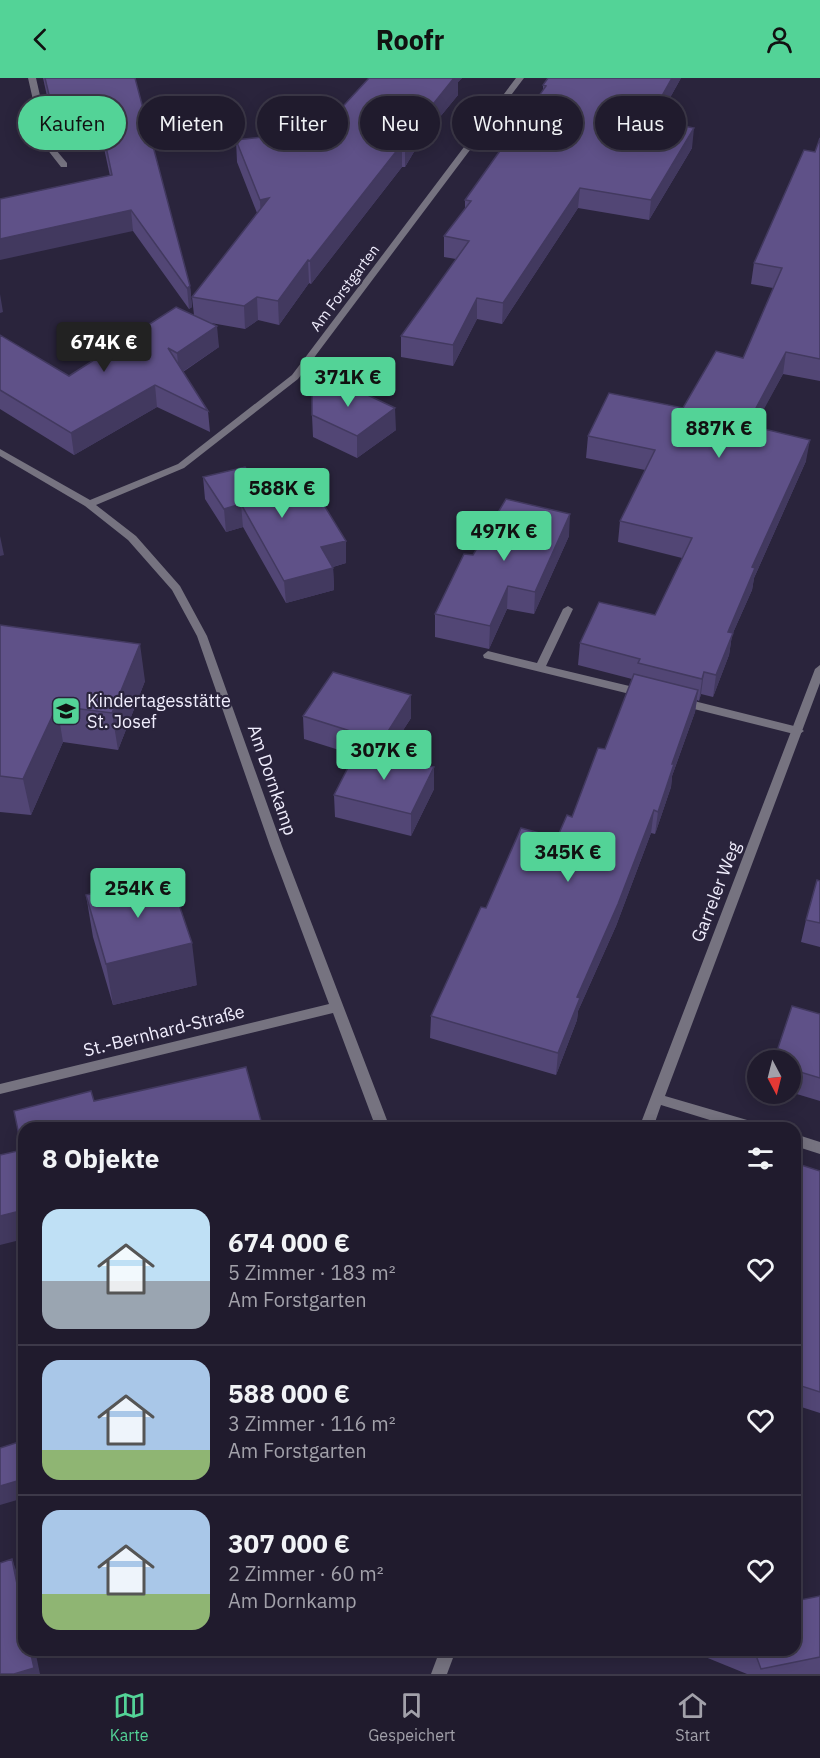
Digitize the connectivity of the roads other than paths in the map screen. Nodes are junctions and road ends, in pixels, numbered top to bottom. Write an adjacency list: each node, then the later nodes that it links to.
1 (32, 78): 3 (street)
2 (520, 78): 5 (street, Am Forstgarten)
3 (64, 165)
4 (0, 452): 5 (street, Am Dornkamp)
5 (89, 504): 13 (street, Am Dornkamp)
6 (568, 609): 8 (street)
7 (488, 655): 8 (street)
8 (540, 668): 10 (street)
9 (820, 669): 12 (street, Garreler Weg)
10 (652, 695)
11 (674, 700): 12 (street)
12 (798, 730): 15 (street, Garreler Weg)
13 (336, 1007): 14 (street, St.-Bernhard-Straße); 16 (street, Am Dornkamp)
14 (0, 1089)
15 (658, 1099): 17 (street, Garreler Weg); 18 (street)
16 (381, 1122)
17 (648, 1122)
18 (734, 1122)
19 (801, 1142): 20 (street)
20 (820, 1148)
21 (446, 1656): 22 (street)
22 (439, 1674)

